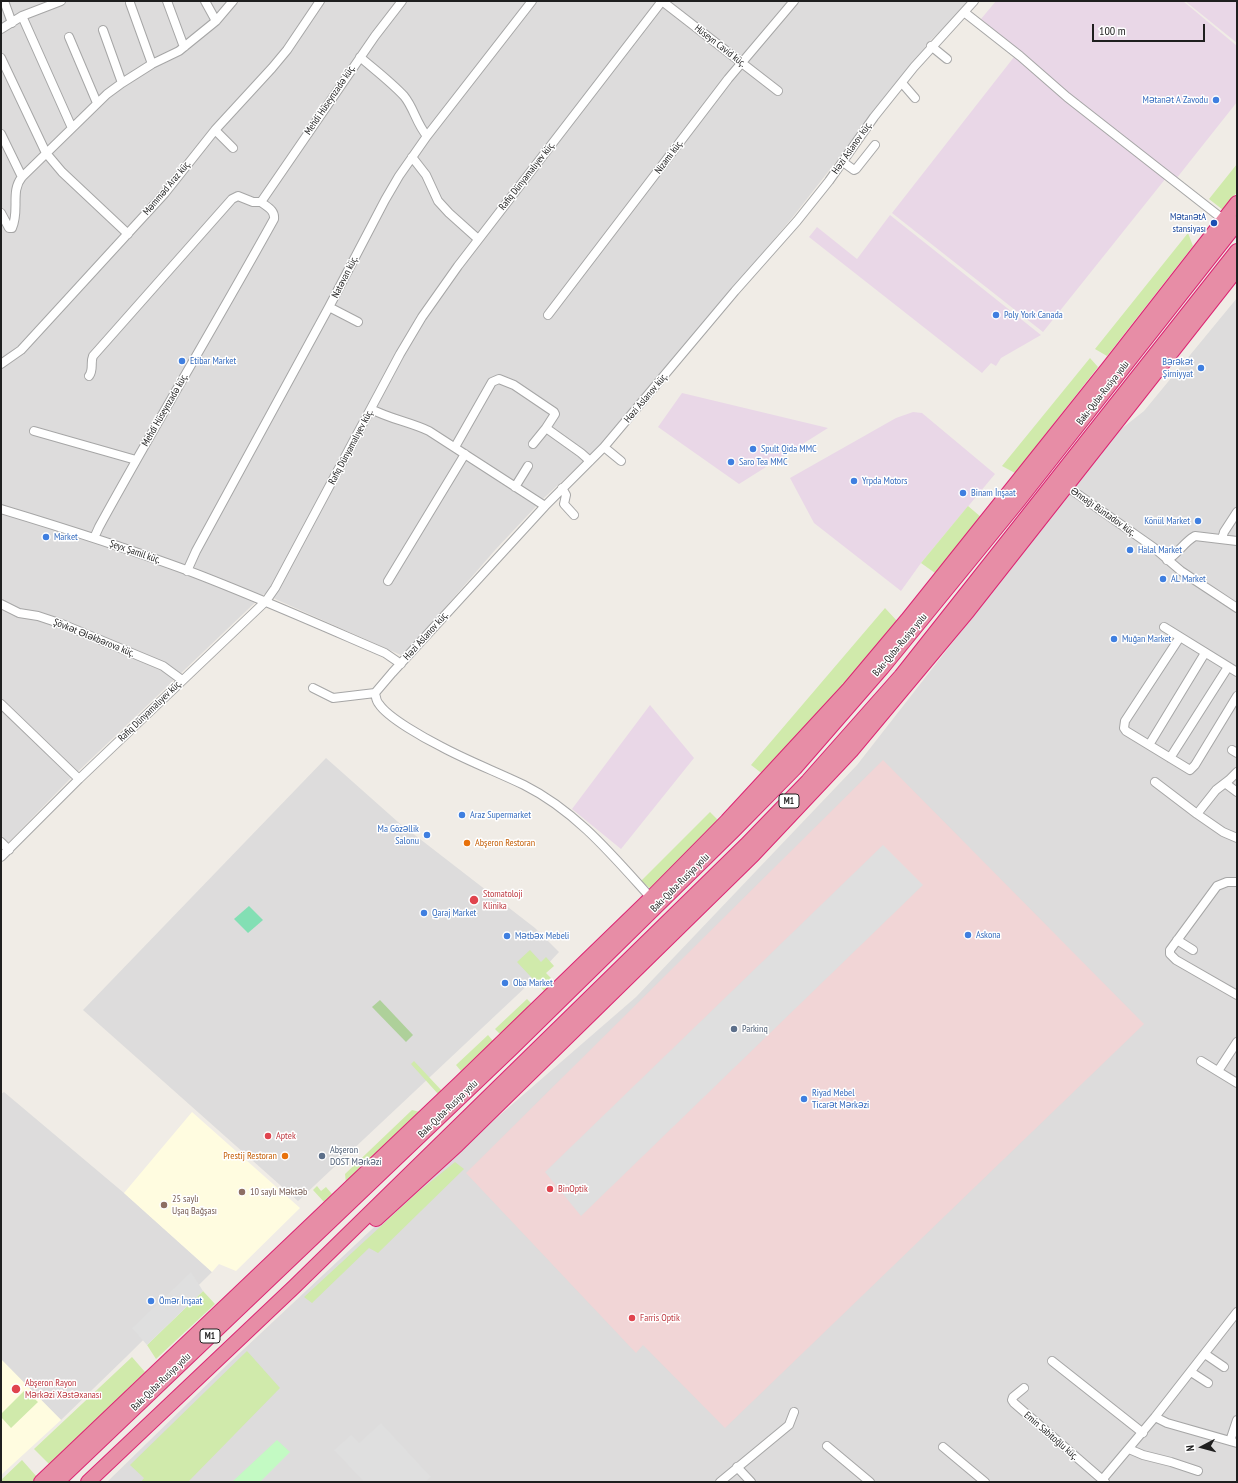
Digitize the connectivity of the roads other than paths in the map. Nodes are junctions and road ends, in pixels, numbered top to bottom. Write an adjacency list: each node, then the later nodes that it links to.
1 (4, 1): 16 (street)
2 (60, 1): 14 (street)
3 (167, 1): 21 (street)
4 (205, 1): 15 (street)
5 (234, 1): 15 (street)
6 (320, 1): 33 (street, Məmməd Araz küç.)
7 (402, 1): 22 (street, Mehdi Hüseynzadə küç.)
8 (532, 1): 35 (street, Natəvan küç.)
9 (662, 1): 25 (street, Hüseyn Cavid küç.); 47 (street, Rafiq Dünyamalıyev küç.)
10 (794, 1): 25 (street, Nizami küç.)
11 (974, 1): 13 (street, Həzi Aslanov küç.)
12 (130, 3): 26 (street)
13 (964, 12): 20 (street, Həzi Aslanov küç.); 45 (street)
14 (22, 16): 16 (street); 32 (street)
15 (216, 21): 21 (street)
16 (12, 22): 17 (street)
17 (1, 29)
18 (103, 30): 27 (street)
19 (68, 36): 31 (street)
20 (931, 46): 24 (street); 28 (street, Həzi Aslanov küç.)
21 (184, 47): 26 (street)
22 (360, 57): 35 (street); 42 (street, Mehdi Hüseynzadə küç.)
23 (1, 58): 38 (street)
24 (947, 60)
25 (742, 62): 29 (street, Hüseyn Cavid küç.); 51 (street, Nizami küç.)
26 (152, 64): 27 (street)
27 (122, 83): 31 (street)
28 (902, 83): 30 (street); 40 (street, Həzi Aslanov küç.)
29 (778, 91)
30 (915, 98)
31 (98, 103): 32 (street)
32 (72, 128): 38 (street)
33 (215, 130): 37 (street); 46 (street, Məmməd Araz küç.)
34 (1, 134): 41 (street)
35 (427, 136): 39 (street, Natəvan küç.)
36 (875, 145): 40 (street)
37 (233, 148)
38 (46, 153): 41 (street); 46 (street)
39 (412, 156): 47 (street); 50 (street, Natəvan küç.)
40 (843, 162): 60 (street, Həzi Aslanov küç.)
41 (22, 177): 44 (street)
42 (261, 202): 54 (street); 62 (street, Mehdi Hüseynzadə küç.)
43 (1237, 203): 45 (highway)
44 (1, 213)
45 (1230, 221): 106 (highway); 135 (highway, Bakı-Quba-Rusiya yolu / M1)
46 (128, 234): 53 (street, Məmməd Araz küç.)
47 (478, 239): 55 (street, Rafiq Dünyamalıyev küç.)
48 (1237, 251): 114 (highway, Bakı-Quba-Rusiya yolu / M1)
49 (1237, 269): 66 (highway)
50 (329, 308): 52 (street); 77 (street, Natəvan küç.)
51 (548, 315)
52 (358, 322)
53 (1, 364)
54 (89, 376)
55 (371, 410): 59 (street); 79 (street, Rafiq Dünyamalıyev küç.)
56 (546, 428): 58 (street); 59 (street); 63 (street)
57 (34, 431): 62 (street)
58 (533, 444)
59 (455, 447): 61 (street)
60 (604, 447): 63 (street, Həzi Aslanov küç.); 64 (street)
61 (465, 454): 67 (street); 78 (street)
62 (136, 460): 73 (street, Mehdi Hüseynzadə küç.)
63 (590, 461): 68 (street, Həzi Aslanov küç.)
64 (621, 461)
65 (528, 466): 67 (street)
66 (1066, 486): 76 (street, Ənnağı Büntadov küç.); 114 (highway)
67 (515, 487): 69 (street)
68 (562, 488): 69 (street, Həzi Aslanov küç.); 72 (street)
69 (545, 506): 85 (street, Həzi Aslanov küç.)
70 (1, 509): 73 (street, Şeyx Şamil küç.)
71 (1237, 512): 74 (street)
72 (574, 514)
73 (94, 538): 77 (street, Şeyx Şamil küç.)
74 (1222, 539): 75 (street); 76 (street)
75 (1237, 541)
76 (1167, 560): 81 (street, Ənnağı Büntadov küç.)
77 (187, 571): 79 (street, Şeyx Şamil küç.)
78 (388, 581)
79 (266, 601): 85 (street, Şeyx Şamil küç.); 88 (street, Rafiq Dünyamalıyev küç.)
80 (1, 604): 88 (street, Şövkət Ələkbərova küç.)
81 (1237, 608)
82 (1164, 627): 83 (street)
83 (1180, 637): 84 (street); 93 (street)
84 (1205, 653): 86 (street); 93 (street)
85 (400, 664): 90 (street, Həzi Aslanov küç.)
86 (1228, 667): 87 (street); 94 (street)
87 (1237, 672)
88 (182, 680): 96 (street, Rafiq Dünyamalıyev küç.)
89 (313, 688): 90 (street)
90 (375, 693): 106 (street)
91 (1237, 696): 94 (street)
92 (1, 704): 96 (street)
93 (1149, 745): 94 (street)
94 (1170, 758)
95 (1237, 772): 98 (street)
96 (79, 779): 103 (street, Rafiq Dünyamalıyev küç.)
97 (1155, 782): 100 (street)
98 (1225, 783): 99 (street); 100 (street)
99 (1237, 792)
100 (1197, 814): 101 (street)
101 (1237, 838)
102 (1, 842): 103 (street)
103 (8, 850): 104 (street, Rafiq Dünyamalıyev küç.)
104 (1, 857)
105 (1237, 882): 107 (street)
106 (651, 898): 134 (highway)
107 (1176, 940): 108 (street); 109 (street)
108 (1193, 950)
109 (1237, 996)
110 (1237, 1042): 112 (street)
111 (1201, 1062): 112 (street)
112 (1218, 1071): 113 (street)
113 (1237, 1083)
114 (294, 1287): 136 (highway, Bakı-Quba-Rusiya yolu / M1)
115 (1237, 1312): 116 (street)
116 (1205, 1354): 118 (street); 119 (street)
117 (1052, 1361): 125 (street)
118 (1224, 1366)
119 (1191, 1372): 120 (street); 123 (street)
120 (1208, 1383)
121 (1024, 1388): 133 (street, Emin Sabitoğlu küç.)
122 (794, 1412): 130 (street)
123 (1155, 1417): 125 (street); 126 (street)
124 (1237, 1420): 126 (street)
125 (1143, 1432): 129 (street)
126 (1233, 1442)
127 (827, 1446): 139 (street)
128 (943, 1447): 132 (street)
129 (1129, 1449): 131 (street); 133 (street)
130 (737, 1467): 137 (street); 138 (street)
131 (1198, 1471)
132 (980, 1481)
133 (1103, 1481)
134 (41, 1482)
135 (57, 1482)
136 (88, 1482)
137 (720, 1482)
138 (751, 1482)
139 (870, 1482)

